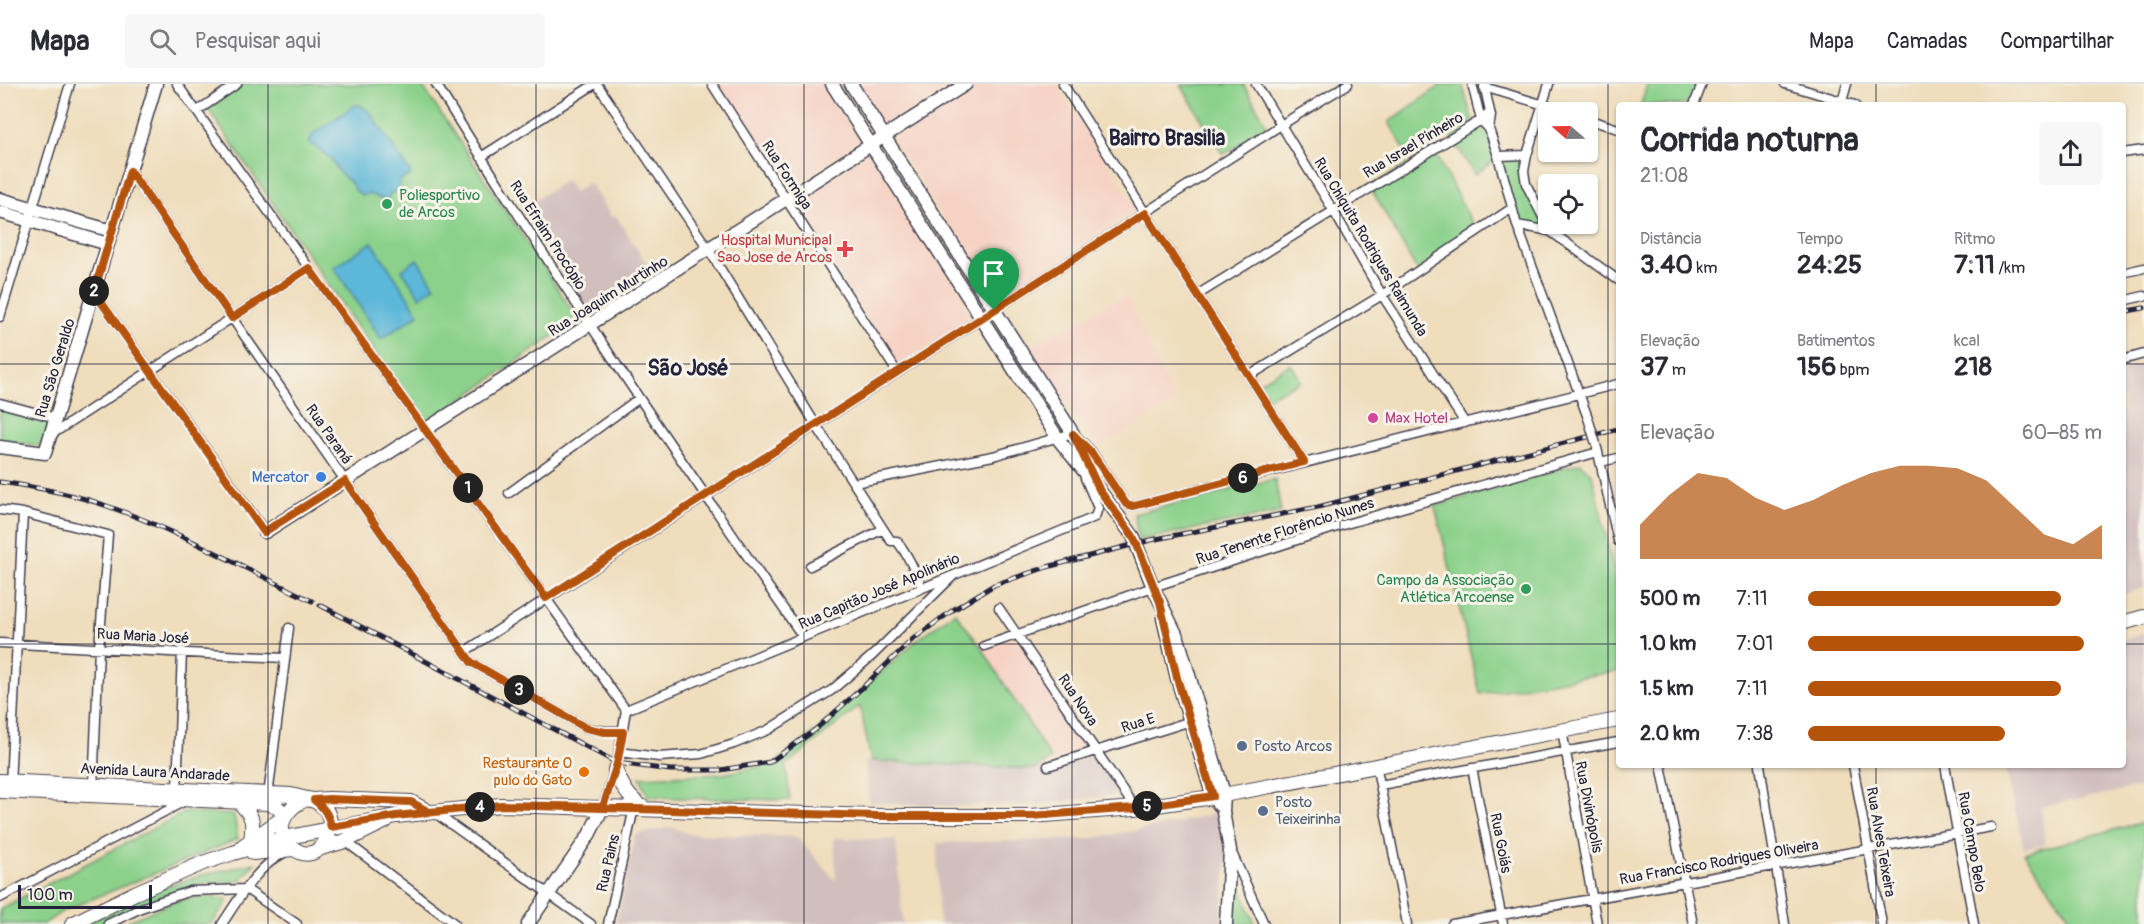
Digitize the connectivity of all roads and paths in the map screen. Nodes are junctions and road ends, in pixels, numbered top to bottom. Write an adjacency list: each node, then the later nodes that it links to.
1 (70, 84): 48 (street)
2 (156, 84): 40 (street, Rua São Geraldo)
3 (177, 84): 25 (street)
4 (237, 84): 25 (street)
5 (436, 84): 39 (street, Rua Efraim Procópio)
6 (596, 84): 39 (street); 54 (street)
7 (712, 84): 41 (street, Rua Formiga)
8 (832, 84): 34 (street)
9 (851, 84): 33 (street)
10 (966, 84): 33 (street, Rua Joaquim Murtinho)
11 (1063, 84): 47 (street)
12 (1256, 84): 30 (street, Rua Chiquita Rodrigues Raimunda)
13 (1348, 84): 30 (street)
14 (1473, 84): 28 (street)
15 (1549, 84): 20 (street)
16 (1702, 84): 21 (street)
17 (1785, 84): 22 (street)
18 (1847, 84): 23 (street)
19 (1484, 85): 24 (street); 26 (street)
20 (1543, 102)
21 (1695, 102)
22 (1838, 102)
23 (1841, 102)
24 (1538, 103)
25 (197, 111): 55 (street)
26 (1489, 112): 28 (street, Rua Israel Pinheiro); 32 (street)
27 (1538, 118): 37 (street)
28 (1481, 120): 32 (street); 45 (street, Rua Israel Pinheiro)
29 (1598, 123): 31 (street)
30 (1281, 125): 45 (street, Rua Chiquita Rodrigues Raimunda); 47 (street)
31 (1616, 128)
32 (1489, 129): 38 (street)
33 (884, 136): 34 (street, Rua Joaquim Murtinho); 64 (street)
34 (871, 145): 41 (street, Rua Joaquim Murtinho); 67 (street)
35 (2144, 150): 36 (street)
36 (2126, 152)
37 (1527, 155): 38 (street); 44 (street)
38 (1498, 156): 43 (street)
39 (481, 157): 68 (street, Rua Efraim Procópio)
40 (130, 171): 51 (street, Rua São Geraldo); 66 (street, Rua Paraná)
41 (786, 199): 54 (street, Rua Joaquim Murtinho); 72 (street, Rua Formiga)
42 (0, 200): 48 (street)
43 (1512, 208): 49 (street); 61 (street)
44 (1538, 208)
45 (1333, 210): 60 (street, Rua Israel Pinheiro); 61 (street, Rua Chiquita Rodrigues Raimunda)
46 (0, 212): 48 (street)
47 (1145, 213): 60 (street); 64 (street)
48 (31, 214): 51 (street); 53 (street); 65 (street)
49 (1517, 225): 50 (street); 75 (street)
50 (1538, 229)
51 (112, 231): 53 (street, Rua São Geraldo)
52 (1554, 234): 58 (street)
53 (108, 244): 59 (street, Rua São Geraldo)
54 (709, 250): 68 (street, Rua Joaquim Murtinho); 80 (street)
55 (309, 268): 66 (street); 81 (street)
56 (2144, 268): 57 (street)
57 (2126, 272)
58 (1616, 279)
59 (94, 292): 71 (street); 78 (street, Rua São Geraldo)
60 (1197, 295): 73 (street)
61 (1382, 295): 73 (street); 79 (street, Rua Chiquita Rodrigues Raimunda)
62 (2144, 296): 63 (street)
63 (2126, 300)
64 (994, 310): 67 (street); 82 (street)
65 (0, 317)
66 (232, 318): 71 (street); 90 (street, Rua Paraná)
67 (981, 318): 72 (street); 84 (street)
68 (590, 324): 76 (street, Rua Efraim Procópio); 81 (street, Rua Joaquim Murtinho)
69 (2144, 354): 70 (street)
70 (2126, 359)
71 (150, 371): 83 (street); 98 (street)
72 (897, 372): 80 (street)
73 (1249, 376): 88 (street)
74 (1616, 384): 75 (street)
75 (1580, 393): 79 (street); 86 (street, bridge)
76 (638, 399): 93 (street); 94 (street, Rua Efraim Procópio)
77 (0, 403): 78 (street)
78 (56, 418): 83 (street, Rua São Geraldo)
79 (1465, 423): 88 (street)
80 (816, 424): 91 (street); 94 (street)
81 (425, 429): 90 (street, Rua Joaquim Murtinho); 105 (street)
82 (1073, 434): 84 (street); 88 (street); 92 (street)
83 (51, 435): 85 (street, Rua São Geraldo)
84 (1057, 437): 89 (street); 91 (street)
85 (0, 447)
86 (1598, 453): 87 (street, Rua Tenente Florêncio Nunes); 99 (street); 103 (street, Rua Tenente Florêncio Nunes)
87 (1616, 458)
88 (1304, 462)
89 (1081, 469): 92 (street); 101 (street, Rua Capitão José Apolinário)
90 (345, 481): 98 (street, Rua Joaquim Murtinho); 118 (street, Rua Paraná)
91 (854, 483): 97 (street)
92 (1100, 491): 103 (street)
93 (509, 493)
94 (705, 496): 105 (street); 112 (street, Rua Efraim Procópio)
95 (0, 510): 96 (street)
96 (23, 513): 114 (street); 116 (street)
97 (883, 529): 100 (street); 102 (street)
98 (264, 532)
99 (1616, 532)
100 (810, 566)
101 (957, 573): 102 (street, Rua Capitão José Apolinário); 107 (street)
102 (922, 587): 104 (street, Rua Capitão José Apolinário)
103 (1153, 587): 111 (street, Rua Tenente Florêncio Nunes); 121 (street)
104 (909, 593): 107 (street); 112 (street, Rua Capitão José Apolinário)
105 (546, 598): 118 (street); 120 (street)
106 (999, 608): 111 (street, Rua Nova)
107 (911, 617): 128 (street)
108 (2144, 617): 109 (main road)
109 (2126, 622)
110 (289, 628): 119 (street)
111 (1017, 635): 115 (street, Rua Tenente Florêncio Nunes); 126 (street, Rua Nova)
112 (803, 638): 120 (street, Rua Capitão José Apolinário)
113 (0, 643): 114 (street, Rua Maria José)
114 (17, 643): 116 (street, Rua Maria José); 138 (street)
115 (984, 646)
116 (99, 648): 117 (street, Rua Maria José); 139 (street)
117 (182, 651): 119 (street, Rua Maria José); 141 (street)
118 (464, 652): 124 (street, Rua Paraná)
119 (284, 658): 142 (street)
120 (626, 710): 124 (street)
121 (1196, 719): 126 (street, Rua E); 140 (street)
122 (1616, 720): 123 (main road)
123 (1562, 730): 127 (street, Rua Divinópolis); 129 (main road)
124 (623, 732): 128 (street)
125 (1616, 742): 127 (street)
126 (1096, 751): 130 (street, Rua E); 146 (street, Rua Nova)
127 (1565, 751): 131 (street); 166 (street, Rua Divinópolis)
128 (619, 752): 136 (street)
129 (1376, 764): 137 (street); 140 (main road)
130 (1048, 766)
131 (1472, 768): 137 (street); 167 (street, Rua Goiás)
132 (1662, 768): 162 (street)
133 (1760, 768): 161 (street)
134 (1854, 768): 157 (street, Rua Alves Teixeira)
135 (1945, 768): 153 (street, Rua Campo Belo)
136 (615, 771): 145 (street); 147 (main road)
137 (1380, 785): 178 (street)
138 (5, 786): 139 (main road, Avenida Laura Andarade)
139 (93, 791): 141 (main road, Avenida Laura Andarade)
140 (1219, 795): 146 (main road); 159 (street)
141 (181, 796): 142 (main road, Avenida Laura Andarade); 144 (main road); 165 (street)
142 (268, 798): 143 (main road, Avenida Laura Andarade); 144 (main road); 149 (main road)
143 (311, 800): 148 (main road, Avenida Laura Andarade); 149 (main road); 151 (main road)
144 (239, 802): 154 (main road)
145 (603, 807): 147 (main road); 148 (main road); 164 (street)
146 (1135, 808): 147 (main road)
147 (640, 809): 175 (street, Rua Pains)
148 (431, 812): 150 (main road); 164 (street)
149 (284, 816): 154 (main road); 156 (main road)
150 (396, 816): 151 (main road); 155 (main road)
151 (331, 827): 156 (main road); 158 (main road)
152 (1991, 827): 153 (street, Rua Francisco Rodrigues Oliveira)
153 (1956, 834): 157 (street, Rua Francisco Rodrigues Oliveira); 184 (street, Rua Campo Belo)
154 (250, 840): 160 (main road)
155 (345, 841): 158 (main road); 172 (street)
156 (288, 843): 158 (main road); 160 (main road); 163 (street)
157 (1868, 848): 161 (street, Rua Francisco Rodrigues Oliveira); 183 (street, Rua Alves Teixeira)
158 (319, 849)
159 (1230, 850): 176 (street); 177 (street)
160 (233, 853): 168 (main road)
161 (1776, 866): 162 (street, Rua Francisco Rodrigues Oliveira); 182 (street)
162 (1685, 882): 166 (street, Rua Francisco Rodrigues Oliveira); 181 (street)
163 (246, 889): 169 (street); 170 (street); 171 (street)
164 (548, 894): 173 (street); 174 (street)
165 (0, 898)
166 (1593, 899): 167 (street, Rua Francisco Rodrigues Oliveira); 180 (street, Rua Divinópolis)
167 (1502, 920): 179 (street, Rua Francisco Rodrigues Oliveira)
168 (72, 924)
169 (108, 924)
170 (222, 924)
171 (297, 924)
172 (455, 924)
173 (528, 924)
174 (591, 924)
175 (608, 924)
176 (1226, 924)
177 (1264, 924)
178 (1407, 924)
179 (1452, 924)
180 (1598, 924)
181 (1693, 924)
182 (1785, 924)
183 (1882, 924)
184 (1974, 924)

